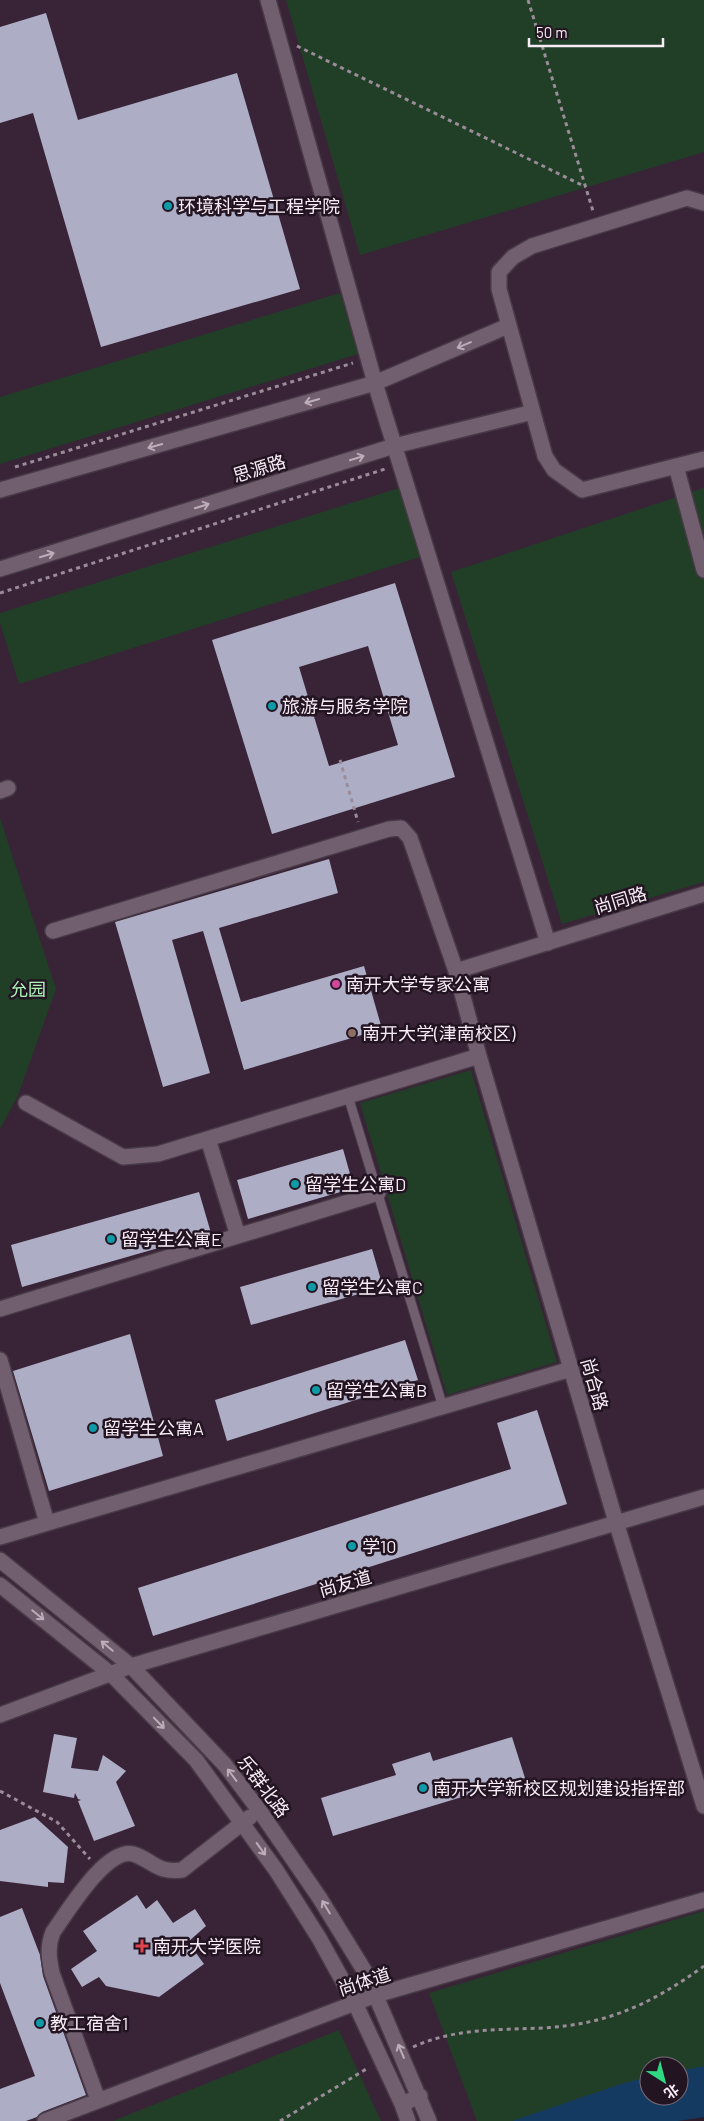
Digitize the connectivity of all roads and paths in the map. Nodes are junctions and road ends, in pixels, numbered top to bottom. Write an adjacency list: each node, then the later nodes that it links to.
1 (268, 0): 3 (street)
2 (528, 0): 4 (path)
3 (279, 37): 4 (path); 8 (street)
4 (586, 187): 6 (path)
5 (704, 204): 6 (street)
6 (598, 226): 7 (street)
7 (508, 326): 9 (street, one-way to 9); 10 (street)
8 (368, 358): 9 (street); 15 (path)
9 (375, 383): 11 (street); 16 (street, one-way to 16)
10 (532, 412): 11 (street, 思源路); 14 (street)
11 (394, 446): 13 (street); 17 (street, 思源路, one-way to 11)
12 (704, 459): 14 (street)
13 (400, 465): 19 (path); 24 (street)
14 (676, 466): 18 (street)
15 (9, 469)
16 (0, 490)
17 (0, 569)
18 (704, 570)
19 (0, 593)
20 (340, 760): 21 (path)
21 (363, 836): 23 (street); 25 (street, 尚合路)
22 (704, 894): 24 (street, 尚同路)
23 (53, 931)
24 (548, 943): 25 (street, 尚同路)
25 (456, 971): 26 (street, 尚合路)
26 (479, 1056): 27 (street); 34 (street, 尚合路)
27 (348, 1096): 29 (street); 30 (lane)
28 (26, 1103): 29 (street)
29 (208, 1139): 31 (street)
30 (378, 1193): 31 (street); 35 (lane)
31 (238, 1236): 32 (street)
32 (0, 1309)
33 (0, 1360): 38 (street)
34 (571, 1369): 35 (street); 37 (street, 尚合路)
35 (443, 1407): 38 (street)
36 (704, 1497): 37 (street, 尚友道)
37 (616, 1522): 42 (street, 尚友道); 46 (street, 尚合路)
38 (47, 1523): 39 (street)
39 (0, 1537)
40 (0, 1560): 42 (street, 乐群北路, one-way to 40)
41 (0, 1585): 43 (street, one-way to 43)
42 (130, 1666): 43 (street, 尚友道); 47 (street, 乐群北路, one-way to 42)
43 (110, 1674): 44 (street, 尚友道); 48 (street, one-way to 48)
44 (0, 1715)
45 (0, 1791): 49 (path)
46 (704, 1806)
47 (259, 1810): 48 (street); 52 (street, 乐群北路, one-way to 47)
48 (242, 1823): 49 (street); 53 (street, one-way to 53)
49 (99, 1869): 57 (street)
50 (704, 1900): 52 (street, 尚体道)
51 (704, 1966): 54 (path)
52 (376, 1995): 53 (street, 尚体道); 54 (street, 乐群北路, one-way to 52)
53 (355, 2003): 55 (street); 57 (street, 尚体道)
54 (401, 2052): 56 (street, 乐群北路)
55 (382, 2060): 58 (street); 60 (path)
56 (420, 2096): 58 (street); 62 (street, 乐群北路)
57 (98, 2100): 59 (street, 尚体道)
58 (402, 2104): 61 (street)
59 (45, 2121)
60 (280, 2121)
61 (408, 2121)
62 (429, 2121)

